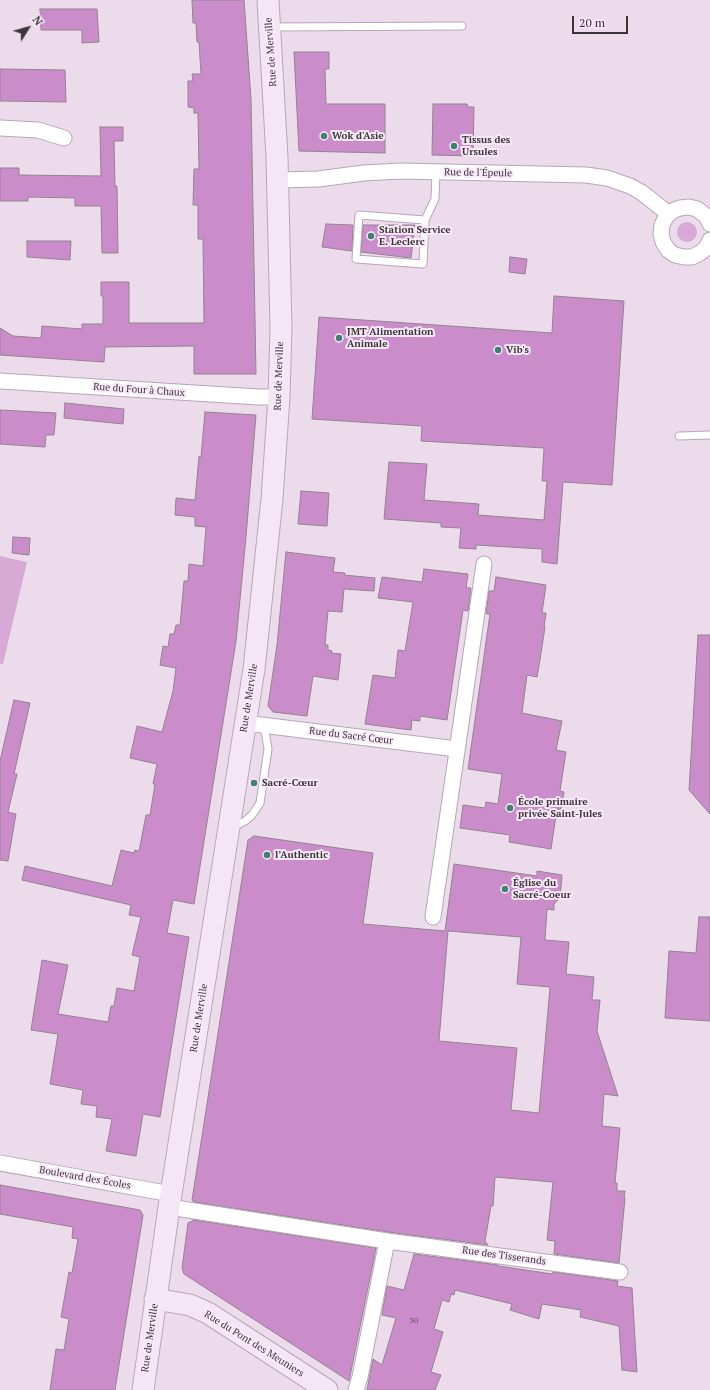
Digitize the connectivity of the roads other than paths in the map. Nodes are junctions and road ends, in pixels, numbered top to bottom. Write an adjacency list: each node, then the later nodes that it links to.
1 (268, 0): 3 (street, Rue de Merville)
2 (462, 26): 3 (lane)
3 (270, 27): 7 (street, Rue de Merville)
4 (0, 128): 5 (street)
5 (64, 138)
6 (436, 172): 7 (street, Rue de l'Épeule); 8 (street, Rue de l'Épeule); 9 (lane)
7 (278, 180): 13 (street, Rue de Merville)
8 (668, 214): 10 (street); 11 (street)
9 (425, 220): 9 (lane)
10 (710, 223)
11 (710, 240)
12 (0, 381): 13 (street, Rue du Four à Chaux)
13 (279, 398): 17 (street, Rue de Merville)
14 (710, 435): 15 (lane)
15 (679, 436)
16 (484, 564): 18 (street)
17 (254, 724): 18 (street, Rue du Sacré Cœur); 19 (street, Rue de Merville); 19 (lane)
18 (457, 749): 20 (street)
19 (228, 829): 22 (street, Rue de Merville)
20 (433, 917)
21 (0, 1163): 22 (street, Boulevard des Écoles)
22 (170, 1200): 23 (street, Rue des Tisserands); 25 (street, Rue de Merville)
23 (387, 1241): 24 (street, Rue des Tisserands); 28 (street)
24 (620, 1272)
25 (155, 1299): 26 (street, Rue de Merville); 27 (street, Rue du Pont des Meuniers)
26 (143, 1390)
27 (327, 1390)
28 (356, 1390)

